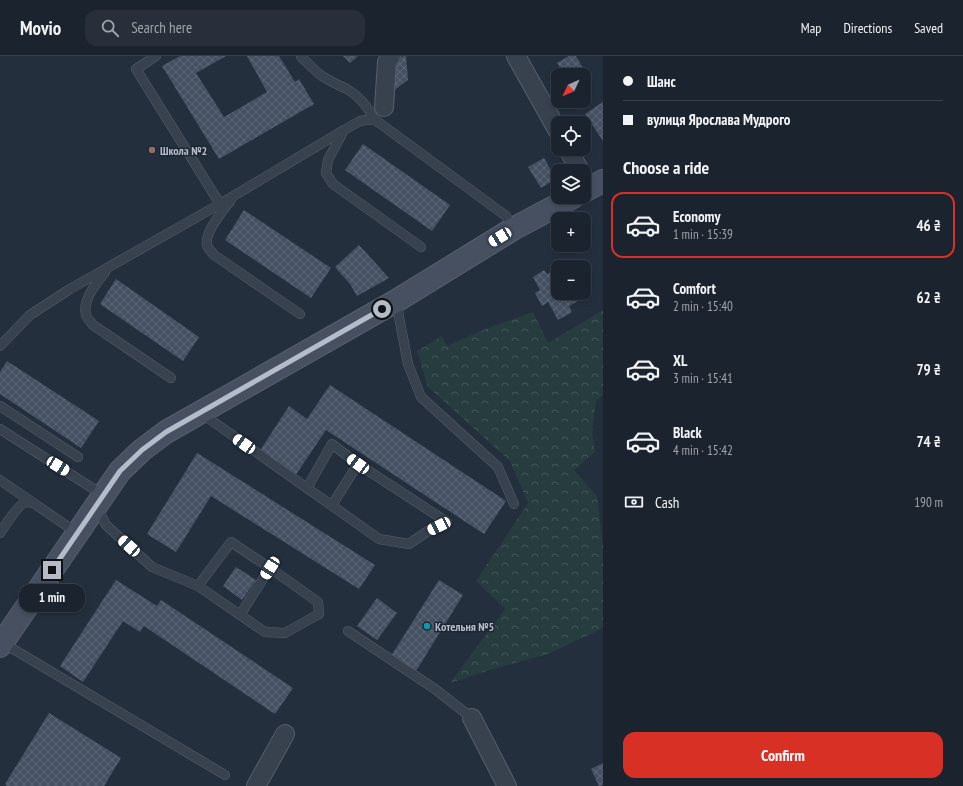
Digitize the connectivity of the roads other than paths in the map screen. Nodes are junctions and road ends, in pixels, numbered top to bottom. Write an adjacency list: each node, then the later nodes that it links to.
1 (156, 56): 9 (lane)
2 (301, 56): 5 (lane)
3 (391, 56): 5 (street)
4 (516, 56): 6 (street)
5 (379, 113): 7 (lane); 11 (lane)
6 (551, 119)
7 (344, 130): 8 (lane); 12 (lane)
8 (234, 196): 9 (lane); 15 (lane)
9 (220, 204): 13 (lane)
10 (553, 204): 11 (street)
11 (513, 229): 14 (street)
12 (421, 247)
13 (109, 268): 16 (lane); 17 (lane)
14 (396, 301): 19 (street); 27 (lane)
15 (300, 314)
16 (0, 346)
17 (171, 378)
18 (0, 406): 21 (lane)
19 (200, 412): 24 (lane); 25 (street)
20 (0, 429): 25 (lane)
21 (78, 457)
22 (358, 464): 24 (lane); 28 (lane); 28 (lane)
23 (0, 480): 29 (lane)
24 (307, 488): 28 (lane)
25 (100, 500): 29 (street); 32 (lane)
26 (33, 503): 30 (lane)
27 (514, 504)
28 (332, 505)
29 (77, 533): 35 (street)
30 (0, 534)
31 (270, 568): 32 (lane); 33 (lane); 33 (lane)
32 (198, 586): 33 (lane)
33 (240, 615)
34 (348, 631): 36 (lane)
35 (1, 644): 38 (lane)
36 (472, 718): 40 (street)
37 (285, 734): 39 (street)
38 (225, 775)
39 (256, 786)
40 (507, 786)

